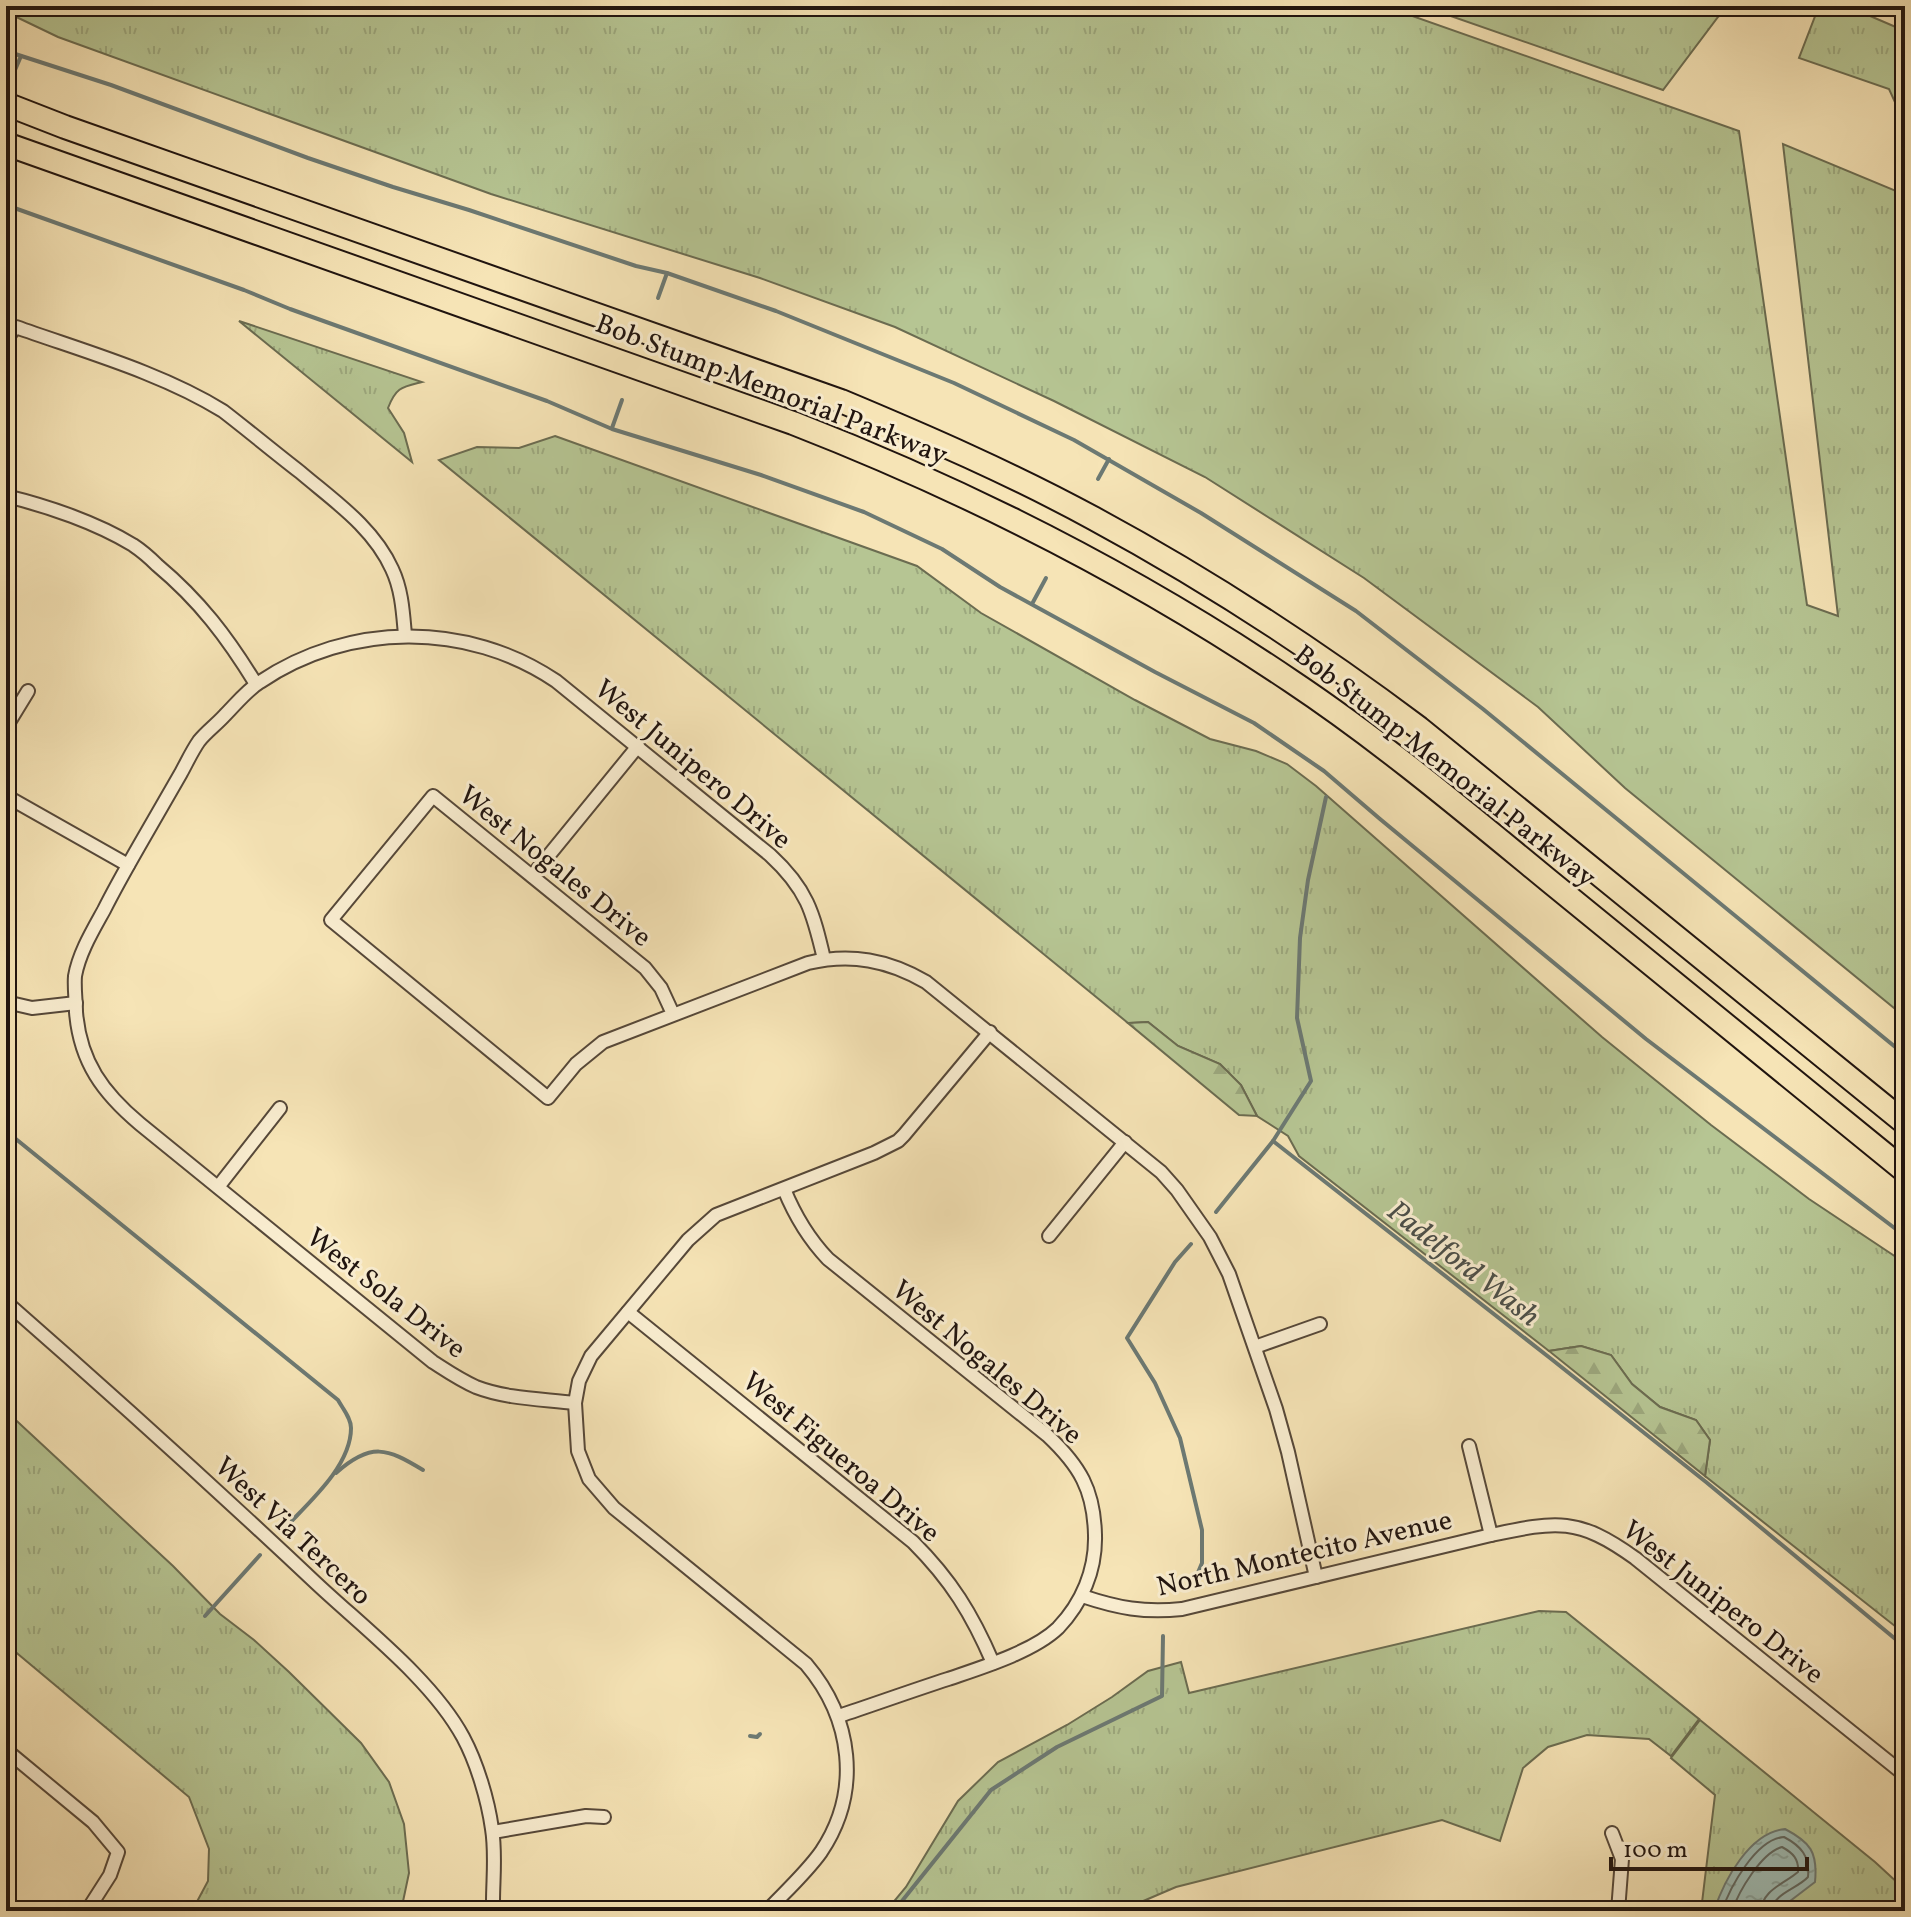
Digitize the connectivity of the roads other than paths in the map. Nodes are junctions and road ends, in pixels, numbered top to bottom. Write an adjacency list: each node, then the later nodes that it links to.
1 (6, 104): 19 (highway, Bob Stump Memorial Parkway)
2 (6, 144): 21 (highway, Bob Stump Memorial Parkway)
3 (6, 339): 5 (street)
4 (6, 496): 6 (street)
5 (405, 635): 6 (street, West Junipero Drive); 9 (street, West Junipero Drive)
6 (256, 684): 11 (street, West Sola Drive)
7 (28, 691): 8 (street)
8 (6, 727)
9 (638, 746): 12 (street); 13 (street, West Junipero Drive)
10 (6, 796): 11 (street)
11 (128, 865): 15 (street, West Sola Drive)
12 (532, 876): 16 (street, West Nogales Drive); 16 (street, West Nogales Drive)
13 (824, 959): 16 (street); 17 (street)
14 (6, 1002): 15 (street)
15 (76, 1003): 22 (street, West Sola Drive)
16 (673, 1014)
17 (990, 1032): 20 (street); 23 (street)
18 (280, 1108): 22 (street)
19 (1905, 1123)
20 (1125, 1142): 24 (street); 28 (street)
21 (1905, 1171)
22 (218, 1187): 29 (street, West Sola Drive)
23 (784, 1189): 26 (street); 33 (street, West Nogales Drive)
24 (1049, 1236)
25 (6, 1302): 39 (street, West Via Tercero)
26 (628, 1312): 29 (street); 34 (street, West Figueroa Drive)
27 (1320, 1324): 28 (street)
28 (1255, 1347): 32 (street)
29 (575, 1403): 35 (street)
30 (1469, 1446): 31 (street)
31 (1491, 1535): 32 (street, North Montecito Avenue); 37 (street, West Junipero Drive)
32 (1316, 1577): 33 (street, North Montecito Avenue)
33 (1082, 1596): 34 (street, West Nogales Drive)
34 (993, 1663): 35 (street, West Nogales Drive)
35 (839, 1716): 43 (street)
36 (6, 1750): 41 (street)
37 (1905, 1775)
38 (604, 1817): 39 (street)
39 (493, 1832): 42 (street, West Via Tercero)
40 (1612, 1833): 44 (street)
41 (87, 1911)
42 (491, 1911)
43 (767, 1911)
44 (1618, 1911)

